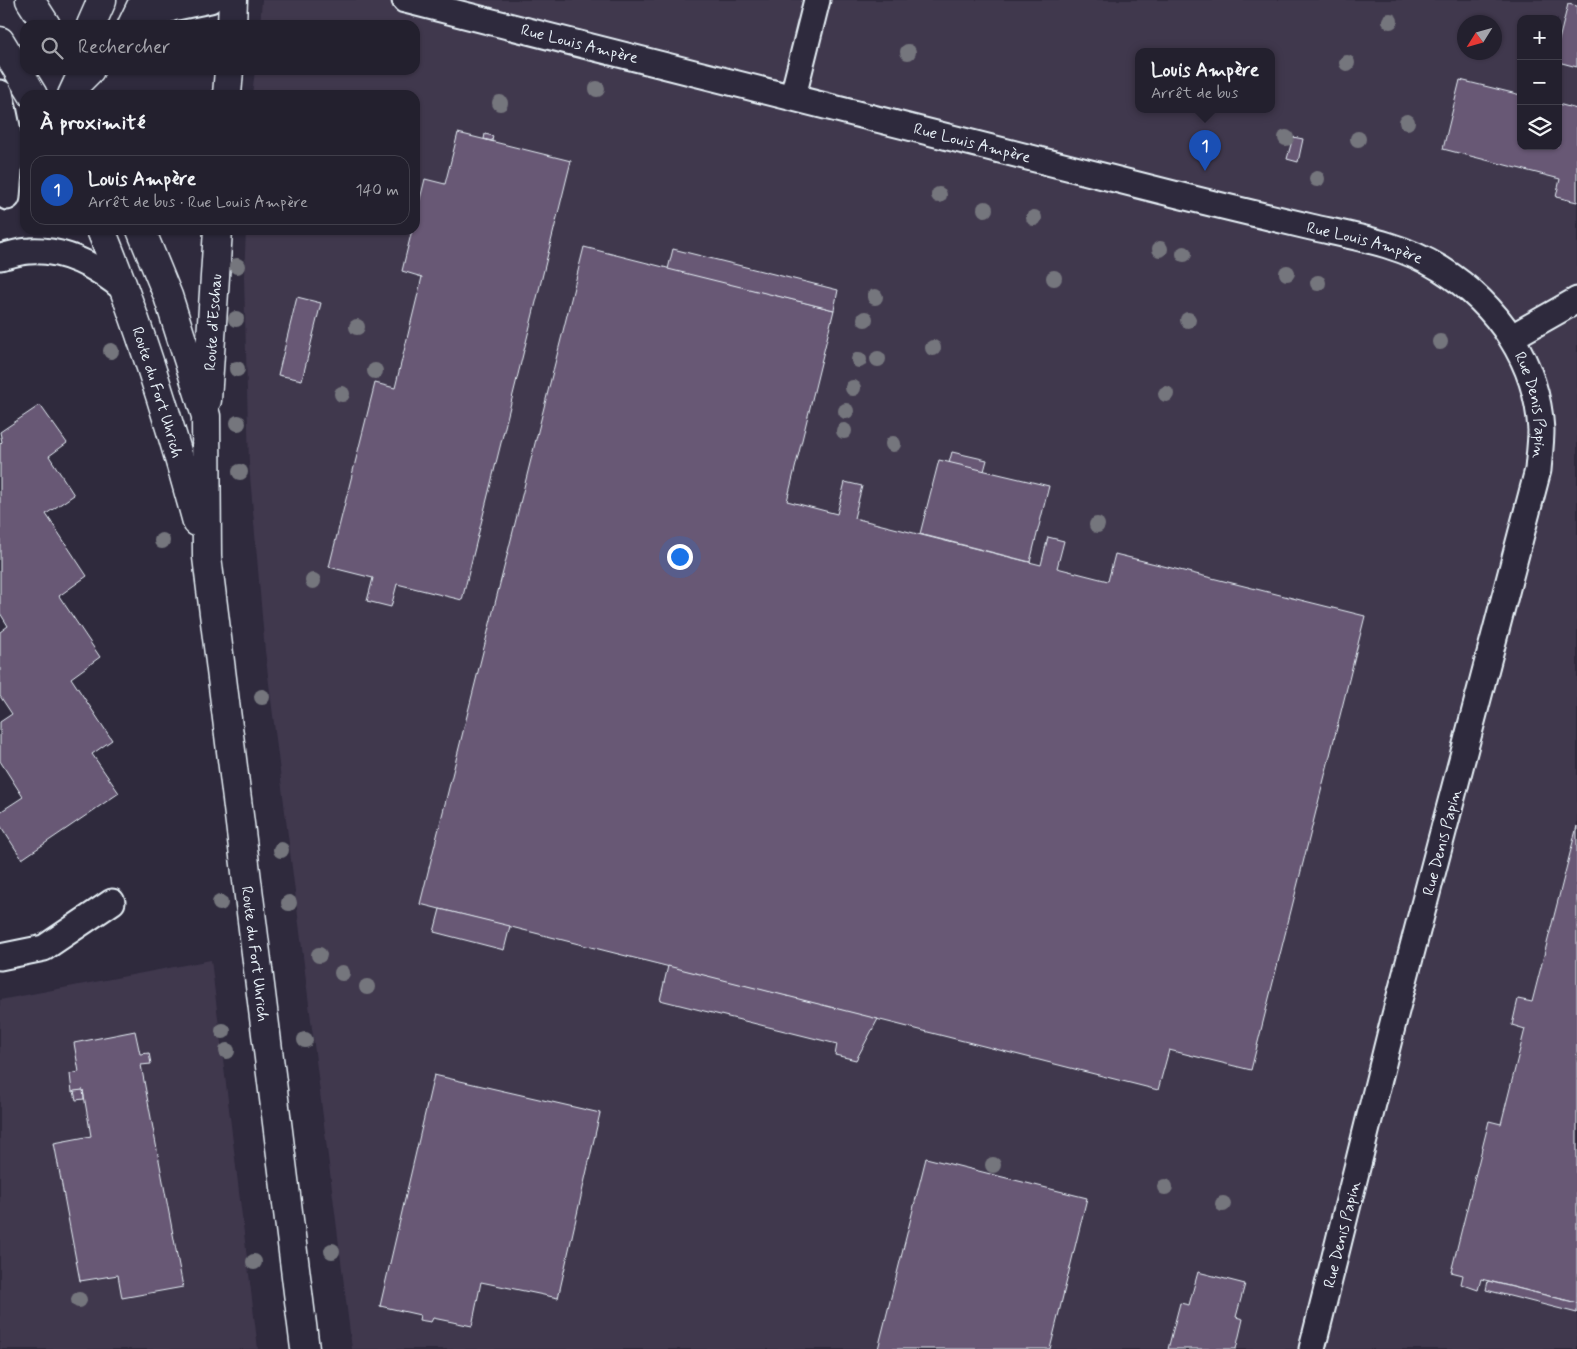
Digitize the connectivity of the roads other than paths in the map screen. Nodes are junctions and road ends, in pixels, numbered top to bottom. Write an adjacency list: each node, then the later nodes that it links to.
1 (30, 0): 8 (main road)
2 (102, 0): 9 (main road)
3 (210, 0): 7 (street)
4 (233, 0): 10 (main road)
5 (405, 0): 18 (street, Rue Louis Ampère)
6 (817, 0): 18 (street)
7 (137, 16)
8 (43, 20)
9 (93, 20)
10 (232, 20)
11 (0, 41): 12 (main road)
12 (20, 75)
13 (20, 75): 15 (main road)
14 (229, 75): 16 (main road)
15 (29, 90)
16 (227, 90)
17 (0, 93): 20 (street)
18 (793, 96): 27 (street, Rue Louis Ampère)
19 (20, 178): 20 (street)
20 (4, 202)
21 (104, 235): 25 (main road, Route du Fort Uhrich)
22 (143, 235): 28 (main road, Route du Fort Uhrich)
23 (218, 235): 28 (main road, Route d'Eschau)
24 (0, 257): 25 (street)
25 (125, 290): 29 (main road, Route du Fort Uhrich)
26 (1577, 300): 27 (street)
27 (1512, 337): 33 (street, Rue Denis Papin)
28 (206, 416): 29 (main road, Route du Fort Uhrich)
29 (207, 557): 32 (main road, Route du Fort Uhrich)
30 (112, 902): 31 (street)
31 (0, 957)
32 (304, 1349)
33 (1312, 1349)

